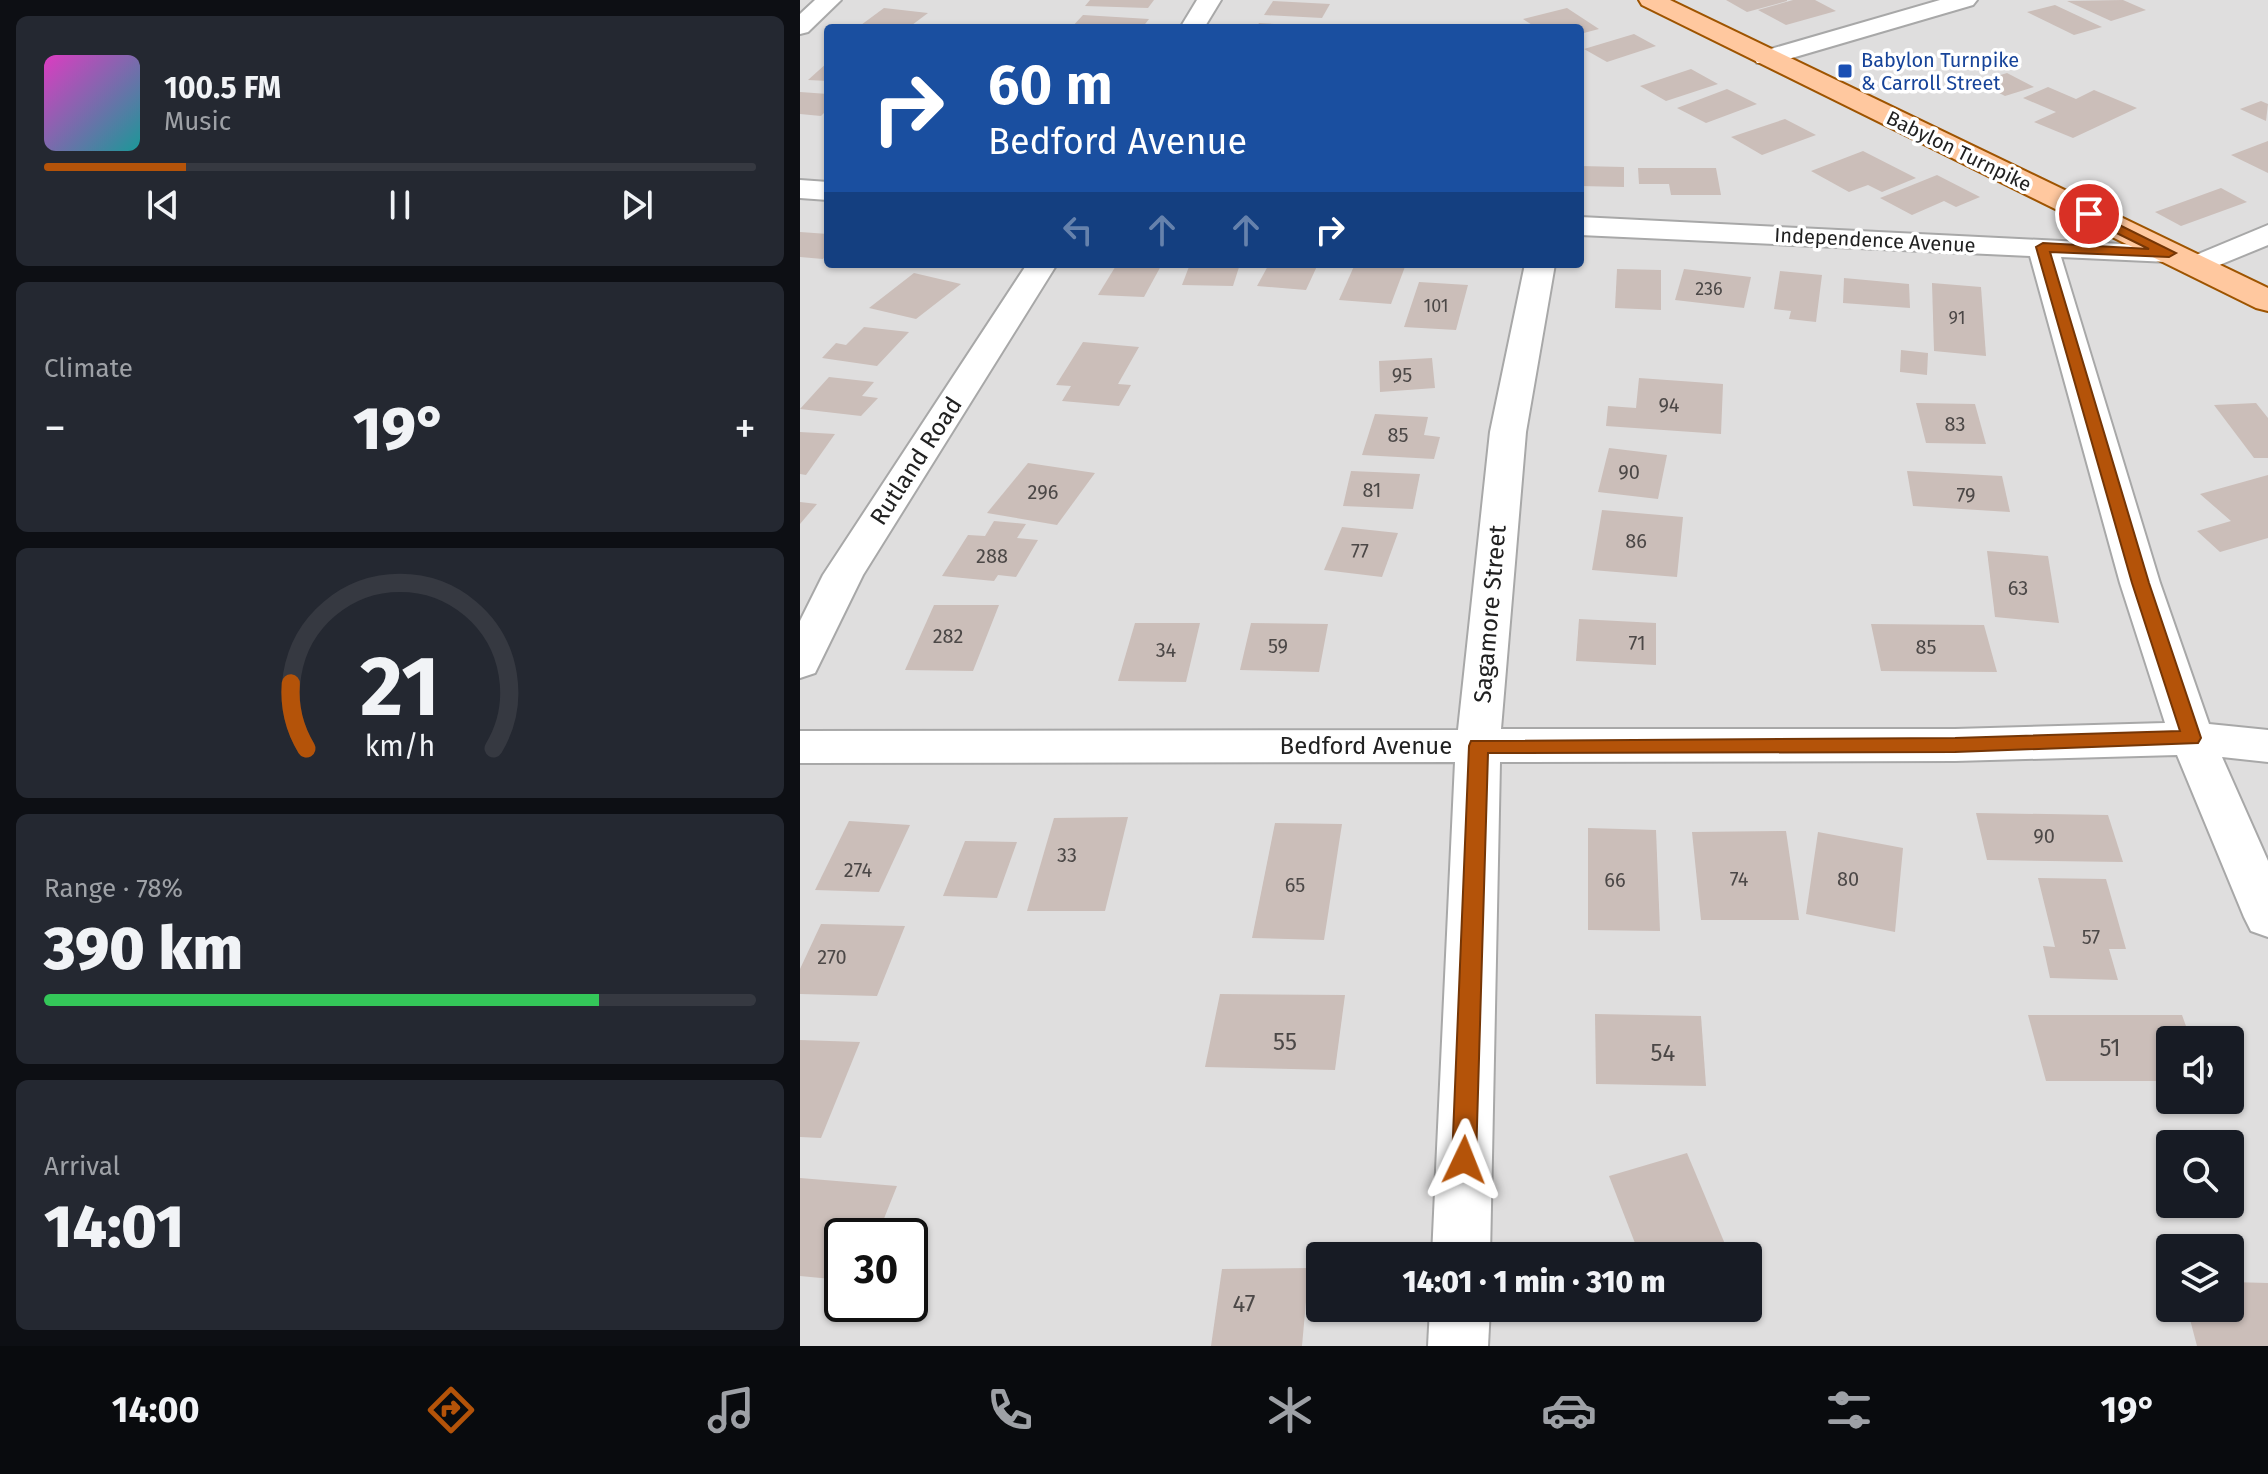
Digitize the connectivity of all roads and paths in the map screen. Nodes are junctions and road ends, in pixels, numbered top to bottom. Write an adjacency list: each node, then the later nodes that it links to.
1 (829, 0): 6 (street)
2 (1209, 0): 5 (street)
3 (1651, 0): 7 (main road, Babylon Turnpike)
4 (1965, 0): 7 (street)
5 (1194, 24)
6 (800, 27)
7 (1766, 58): 13 (main road, Babylon Turnpike)
8 (800, 189): 9 (street)
9 (824, 191)
10 (1584, 226): 12 (street, Independence Avenue)
11 (2268, 234): 13 (street)
12 (2043, 247): 13 (street, Independence Avenue); 18 (street)
13 (2182, 260): 16 (main road, Babylon Turnpike)
14 (1039, 268): 17 (street, Rutland Road)
15 (1539, 268): 19 (street, Sagamore Street)
16 (2268, 301)
17 (800, 663)
18 (2192, 738): 19 (street, Bedford Avenue); 20 (street, Bedford Avenue); 22 (street)
19 (1478, 746): 21 (street, Bedford Avenue); 23 (street, Sagamore Street)
20 (2268, 746)
21 (800, 747)
22 (2268, 917)
23 (1461, 1242)
24 (1459, 1322): 25 (street)
25 (1458, 1346)

